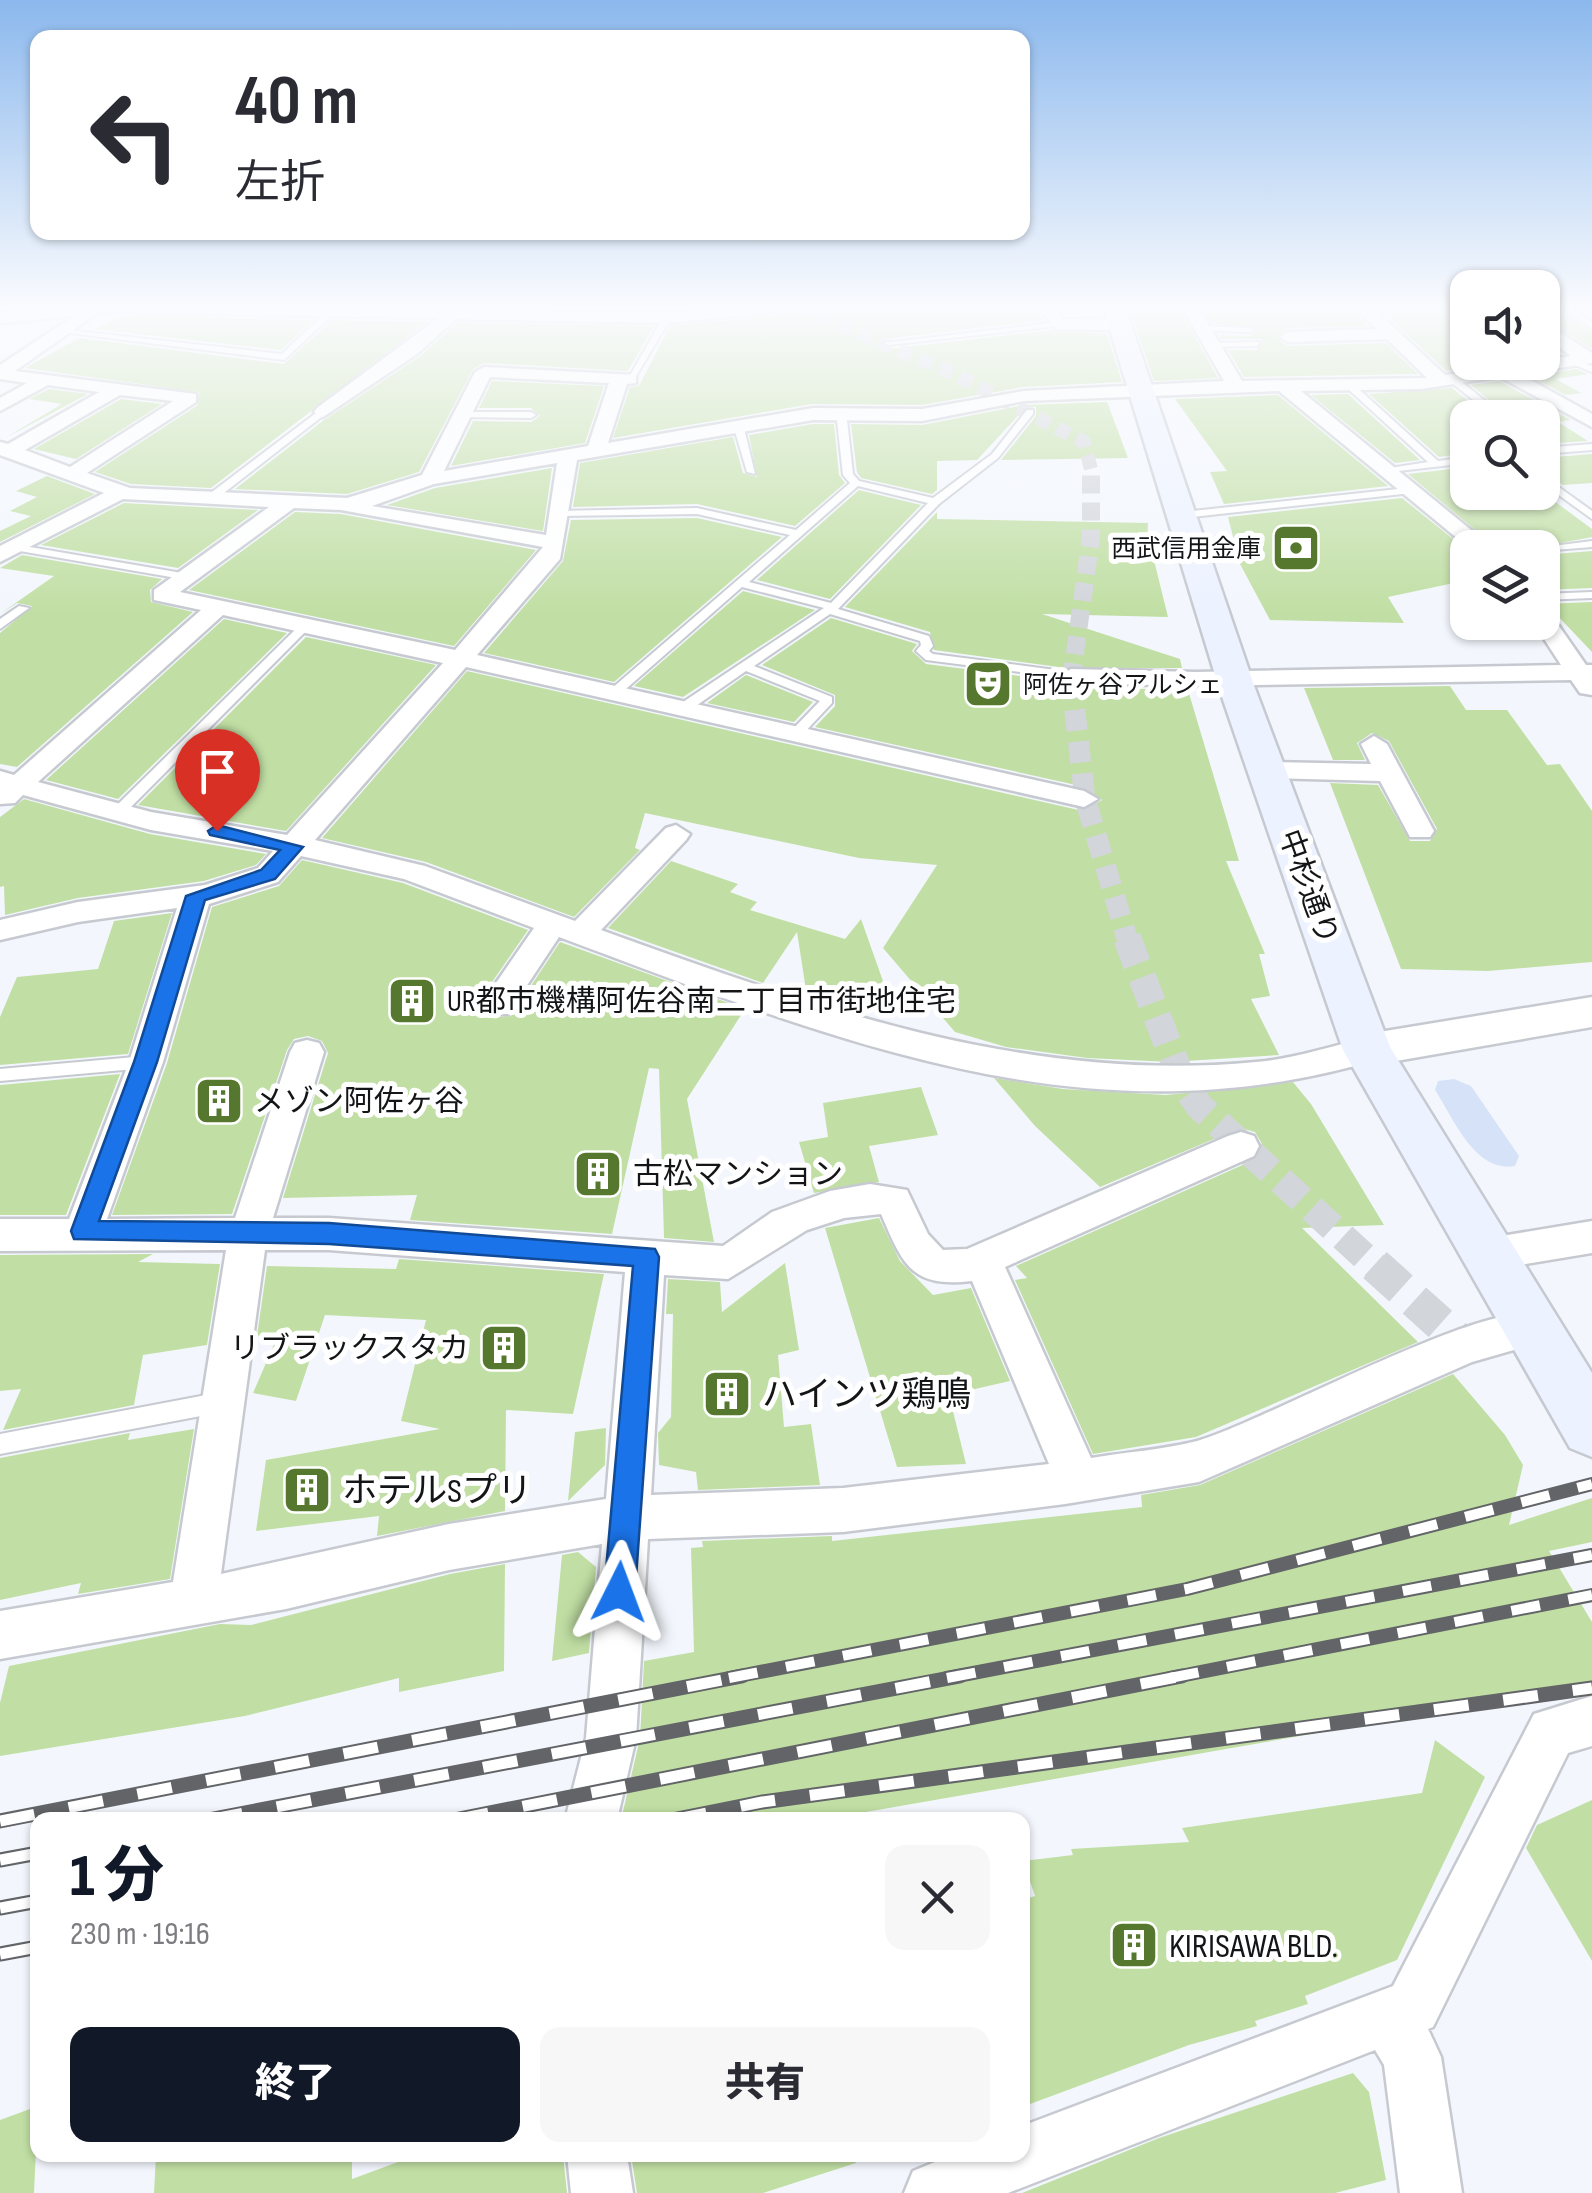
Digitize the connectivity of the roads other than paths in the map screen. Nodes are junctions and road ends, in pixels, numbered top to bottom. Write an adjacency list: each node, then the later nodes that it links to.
1 (80, 409): 18 (street)
2 (172, 409): 25 (street)
3 (328, 409): 10 (street)
4 (466, 409): 13 (street)
5 (613, 409): 19 (street)
6 (952, 409): 11 (street)
7 (1149, 409): 36 (main road, 中杉通り)
8 (1311, 409): 23 (street)
9 (1377, 409): 22 (lane)
10 (324, 412): 31 (lane)
11 (842, 412): 15 (street); 27 (lane)
12 (1030, 412): 33 (lane)
13 (463, 415): 14 (lane); 26 (street)
14 (531, 416)
15 (739, 428): 19 (street); 24 (lane)
16 (1592, 447): 17 (lane)
17 (1560, 449)
18 (5, 450): 25 (street)
19 (595, 454): 20 (street)
20 (568, 458): 26 (street); 35 (street)
21 (1450, 462): 22 (lane)
22 (1436, 464): 23 (lane)
23 (1394, 470): 28 (street)
24 (752, 472)
25 (72, 474): 29 (street)
26 (430, 479): 34 (street)
27 (856, 483): 33 (lane); 39 (lane)
28 (1417, 490): 36 (lane); 38 (street)
29 (122, 492): 31 (street); 43 (street)
30 (1560, 492): 37 (lane)
31 (212, 497): 32 (street)
32 (290, 502): 34 (street); 44 (street)
33 (934, 502): 50 (lane)
34 (330, 504): 40 (street)
35 (560, 513): 39 (lane); 40 (street)
36 (1183, 515): 57 (main road, 中杉通り)
37 (1592, 516)
38 (1463, 530)
39 (796, 533): 45 (lane)
40 (556, 544): 54 (street)
41 (1592, 544): 42 (lane)
42 (1560, 547)
43 (9, 552): 44 (lane)
44 (188, 578): 48 (street)
45 (738, 583): 50 (lane); 59 (lane)
46 (1592, 595): 47 (lane)
47 (1560, 597)
48 (218, 607): 52 (street); 65 (street)
49 (23, 608): 51 (lane)
50 (831, 609): 55 (lane); 56 (lane)
51 (0, 625)
52 (306, 625): 54 (street); 67 (lane)
53 (1558, 640): 58 (street)
54 (461, 658): 59 (street); 70 (street)
55 (748, 668): 60 (lane); 61 (lane)
56 (1071, 676): 57 (street)
57 (1236, 677): 58 (street); 63 (main road, 中杉通り)
58 (1587, 679)
59 (615, 692): 60 (street)
60 (685, 707): 61 (street)
61 (796, 732): 66 (street)
62 (1374, 744): 64 (street)
63 (1267, 770): 64 (street); 76 (main road, 中杉通り)
64 (1388, 773): 68 (street)
65 (6, 789): 67 (street)
66 (1084, 799)
67 (117, 814): 70 (street)
68 (1420, 831)
69 (676, 834): 72 (street)
70 (294, 847): 71 (street); 72 (street)
71 (196, 896): 73 (street); 78 (street)
72 (567, 928): 74 (street); 76 (street)
73 (0, 930)
74 (496, 1006)
75 (1592, 1012): 76 (street)
76 (1367, 1050): 85 (main road, 中杉通り)
77 (307, 1052): 83 (street)
78 (146, 1062): 79 (lane); 81 (street)
79 (0, 1075)
80 (1241, 1146): 87 (street)
81 (83, 1231): 82 (street); 83 (street)
82 (0, 1235)
83 (248, 1236): 86 (street); 89 (street)
84 (1592, 1237): 85 (street)
85 (1488, 1254): 88 (main road, 中杉通り)
86 (646, 1257): 87 (street); 93 (street)
87 (982, 1259): 92 (street)
88 (1531, 1328): 90 (main road, 中杉通り); 92 (street)
89 (223, 1402): 91 (lane); 94 (street)
90 (1592, 1428)
91 (0, 1444)
92 (1079, 1481): 93 (street)
93 (624, 1518): 94 (street); 97 (street)
94 (192, 1603): 95 (street)
95 (0, 1635)
96 (1592, 1721): 98 (street)
97 (593, 1812)
98 (1404, 2006): 99 (street); 104 (street)
99 (1030, 2153)
100 (598, 2162): 102 (street)
101 (1009, 2162): 103 (street)
102 (602, 2193)
103 (935, 2193)
104 (1431, 2193)

